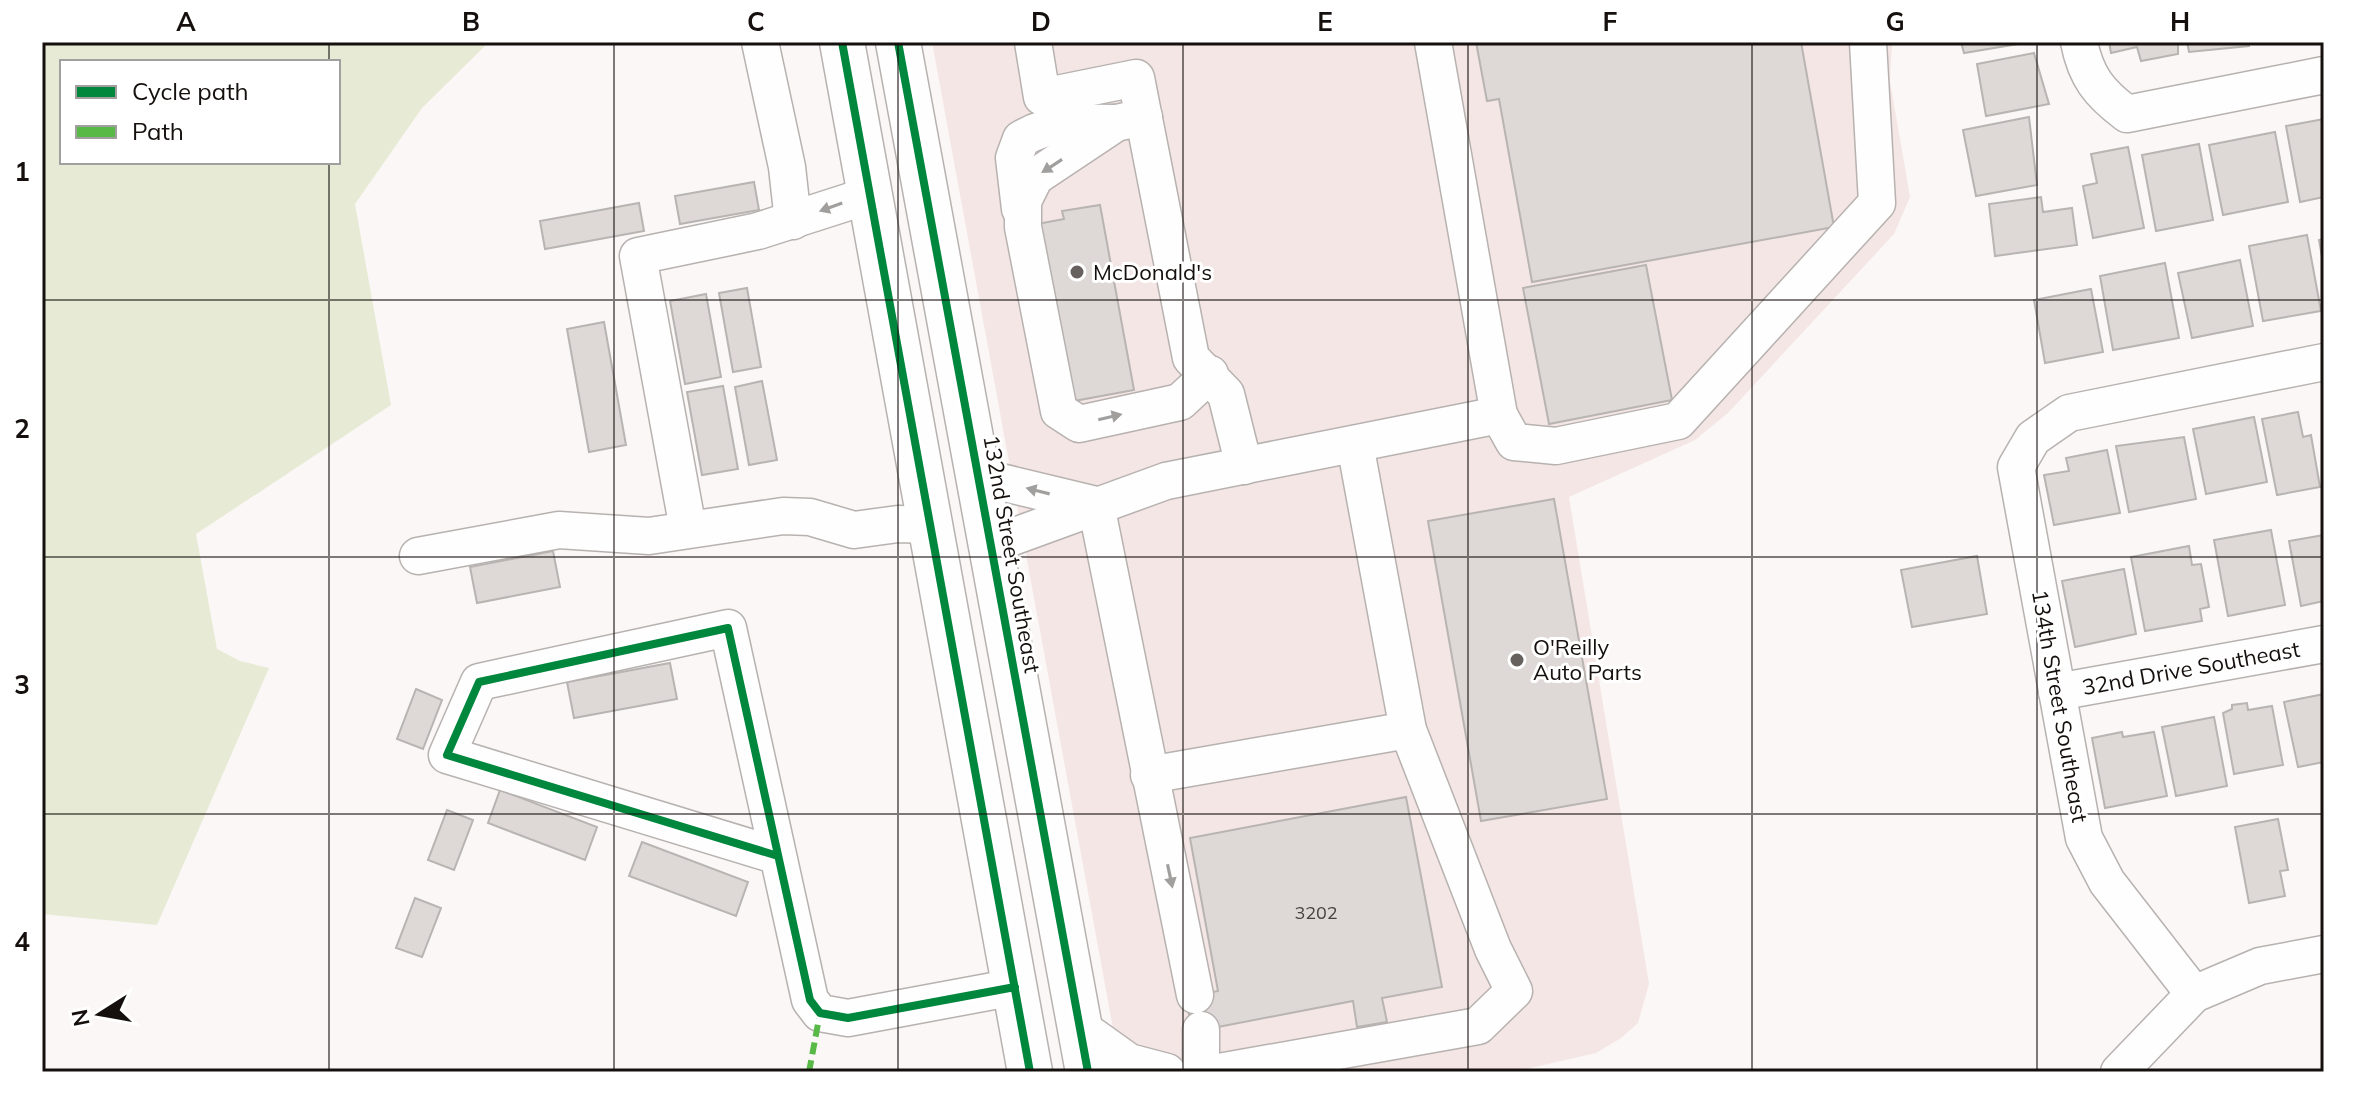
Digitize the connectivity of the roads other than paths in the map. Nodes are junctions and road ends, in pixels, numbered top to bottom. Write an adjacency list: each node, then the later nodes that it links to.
1 (760, 42): 11 (street)
2 (842, 42): 10 (main road)
3 (1033, 42): 9 (street)
4 (1433, 42): 14 (street)
5 (1868, 42): 14 (street)
6 (2079, 42): 8 (street)
7 (900, 48): 17 (main road, 132nd Street Southeast)
8 (2324, 75)
9 (1130, 120): 13 (street); 13 (street, one-way to 13)
10 (872, 208): 11 (street, one-way to 11); 19 (main road); 21 (main road)
11 (793, 221): 20 (street)
12 (2324, 362): 24 (street, 134th Street Southeast)
13 (1210, 374): 16 (street)
14 (1499, 415): 15 (street)
15 (1355, 444): 16 (street); 25 (street)
16 (1244, 466): 18 (street)
17 (980, 477): 18 (street, one-way to 17); 21 (main road, 132nd Street Southeast)
18 (1096, 505): 21 (street); 27 (street)
19 (929, 525): 20 (street); 26 (main road); 30 (main road)
20 (688, 529): 22 (street)
21 (993, 544): 26 (main road, 132nd Street Southeast)
22 (418, 556)
23 (2324, 644): 24 (street, 32nd Drive Southeast)
24 (2057, 692): 31 (street, 134th Street Southeast)
25 (1408, 730): 27 (street); 38 (street)
26 (1035, 782): 32 (main road, 132nd Street Southeast)
27 (1152, 787): 37 (street, one-way to 37)
28 (778, 856): 28 (street); 30 (street)
29 (2324, 954): 31 (street)
30 (1015, 987): 33 (main road); 34 (main road)
31 (2194, 994): 39 (street)
32 (1080, 1027): 35 (main road, 132nd Street Southeast); 36 (street)
33 (1030, 1072)
34 (1059, 1072)
35 (1088, 1072)
36 (1167, 1072)
37 (1201, 1072)
38 (1219, 1072)
39 (2119, 1072)

